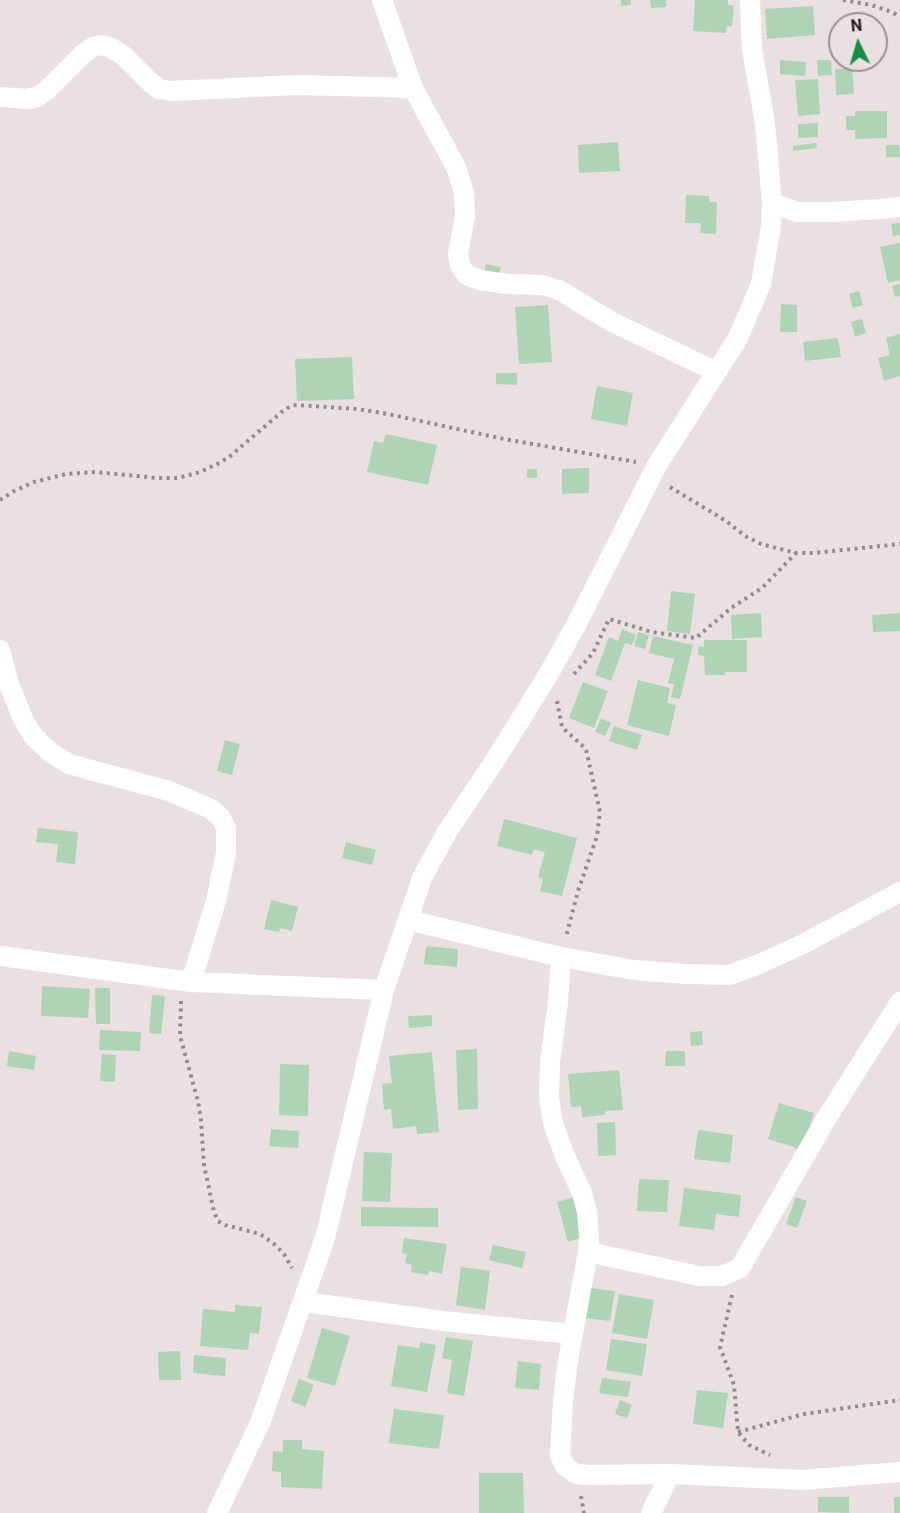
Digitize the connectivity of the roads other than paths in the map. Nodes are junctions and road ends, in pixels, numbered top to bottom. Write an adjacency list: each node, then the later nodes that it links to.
1 (382, 0): 3 (street)
2 (750, 0): 5 (street)
3 (413, 88): 4 (street); 7 (street)
4 (0, 97)
5 (772, 203): 6 (street); 7 (street)
6 (900, 207)
7 (717, 372): 10 (street)
8 (0, 650): 13 (street)
9 (900, 892): 12 (street)
10 (408, 920): 12 (street); 14 (street)
11 (0, 956): 13 (street)
12 (561, 957): 16 (street)
13 (187, 982): 14 (street)
14 (384, 990): 17 (street)
15 (900, 1002): 16 (street)
16 (588, 1252): 18 (street)
17 (305, 1297): 18 (street); 21 (street)
18 (572, 1334): 20 (street)
19 (900, 1472): 20 (street)
20 (670, 1474): 22 (street)
21 (217, 1513)
22 (651, 1513)

